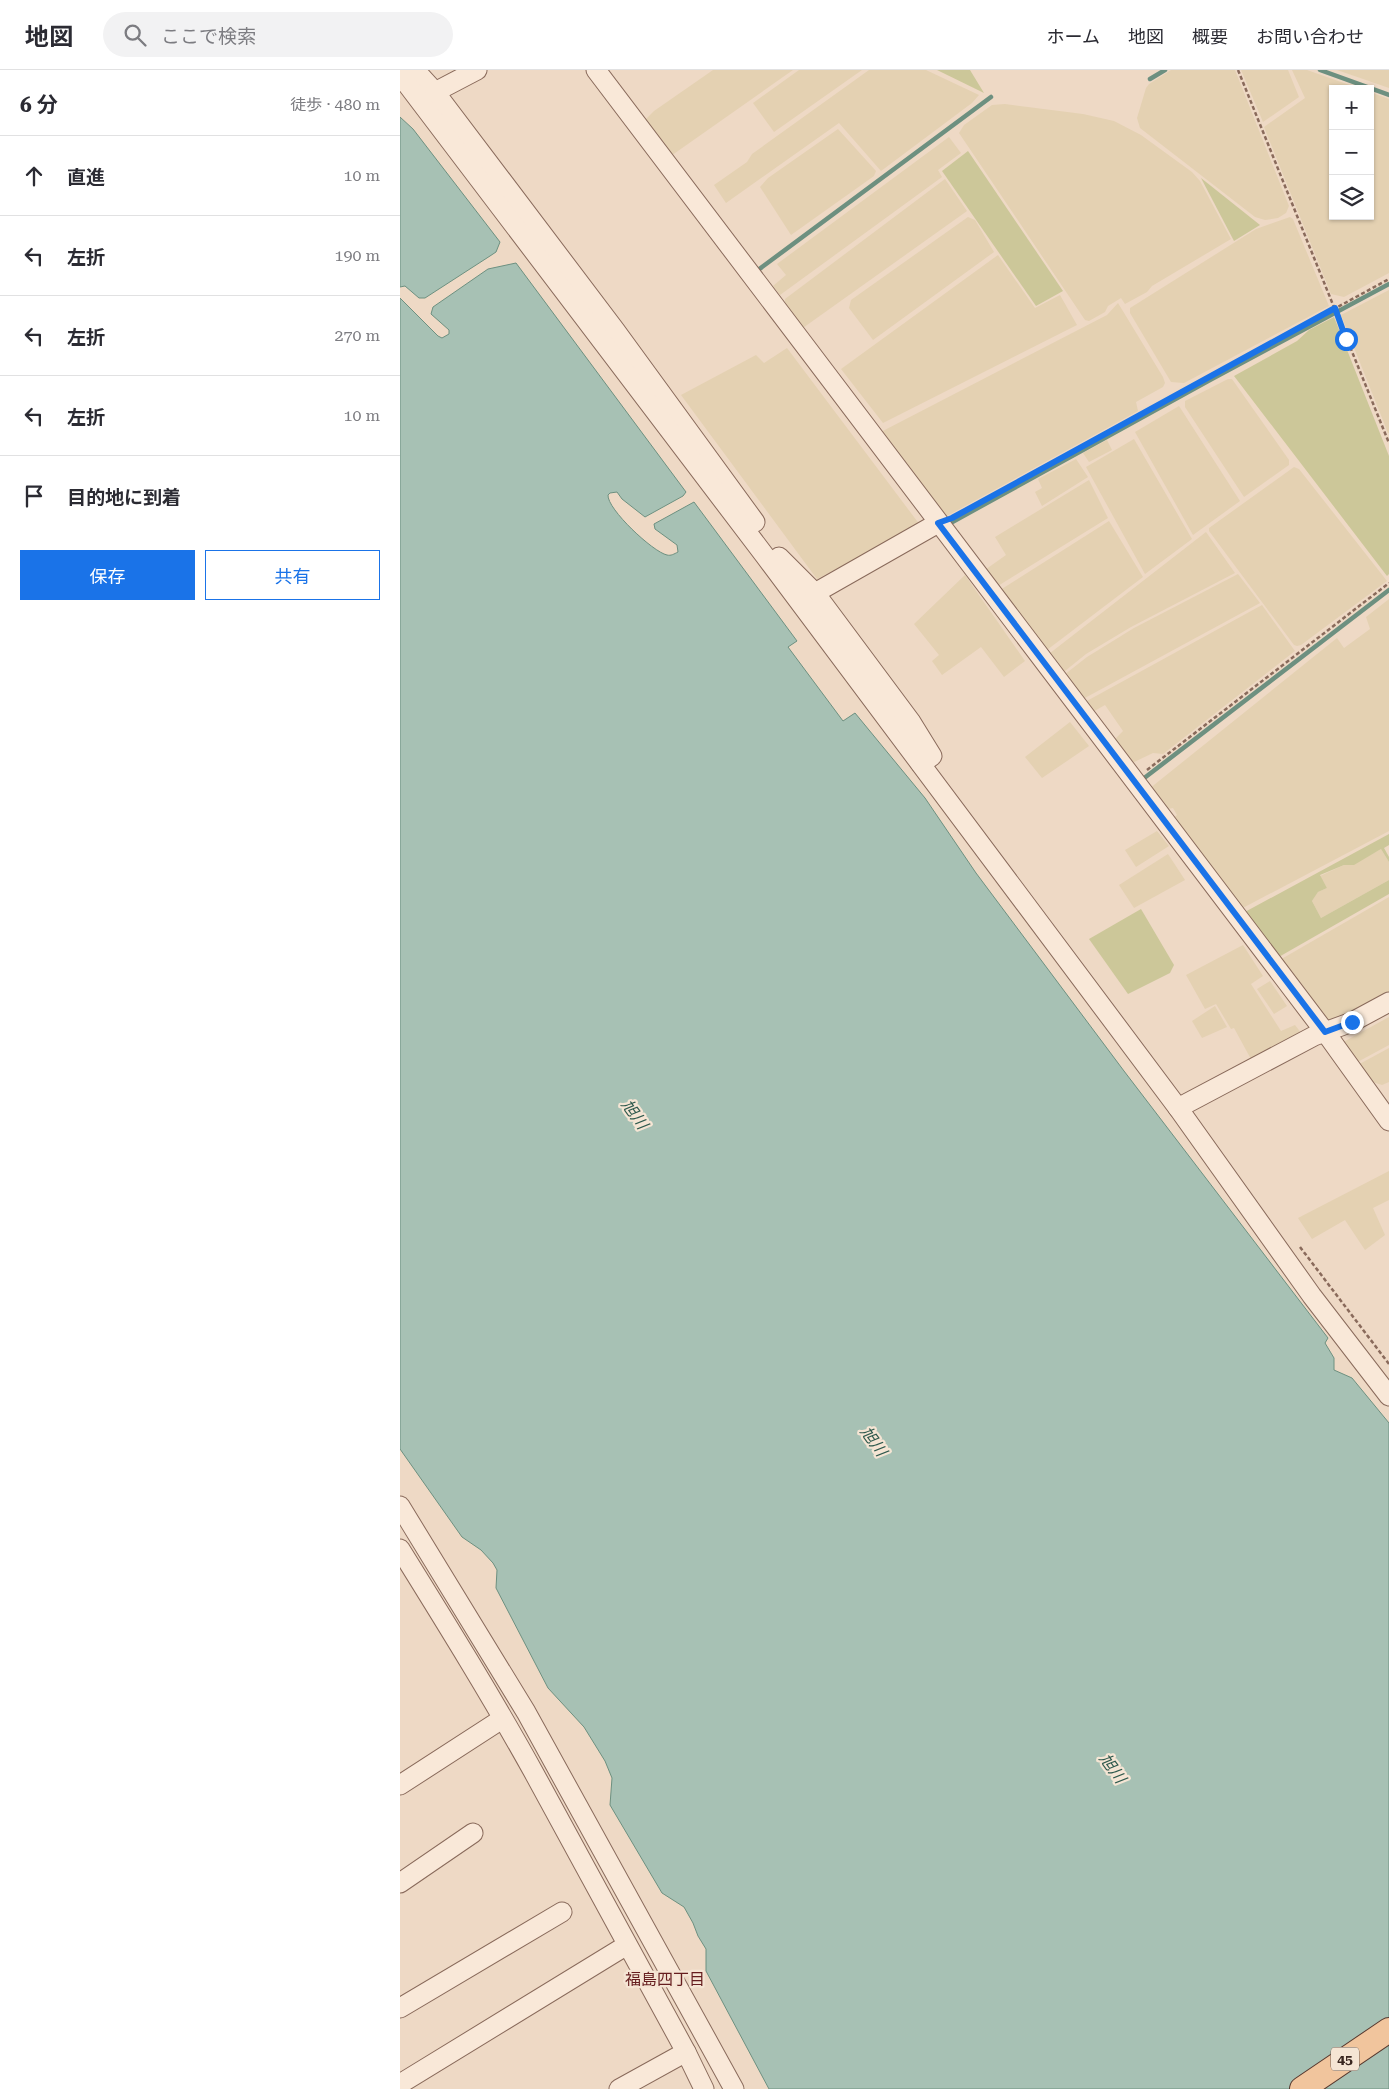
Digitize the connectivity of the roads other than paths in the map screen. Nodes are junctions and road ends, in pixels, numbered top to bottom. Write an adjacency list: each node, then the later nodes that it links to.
1 (415, 70): 5 (street)
2 (477, 70): 5 (street)
3 (596, 70): 6 (street)
4 (400, 75): 7 (street)
5 (435, 92): 7 (street)
6 (934, 525): 8 (street); 11 (street)
7 (770, 553): 8 (street); 9 (street)
8 (815, 592): 9 (street)
9 (921, 764): 12 (street)
10 (1389, 1002): 11 (street)
11 (1324, 1035): 12 (street); 13 (street)
12 (1178, 1108): 14 (street)
13 (1389, 1121)
14 (1389, 1396)
15 (400, 1506): 30 (street)
16 (400, 1549): 17 (street)
17 (502, 1719): 18 (street); 22 (street)
18 (400, 1785)
19 (473, 1833): 20 (street)
20 (400, 1883)
21 (562, 1912): 23 (street)
22 (627, 1945): 25 (street); 26 (street)
23 (400, 2008)
24 (1389, 2030): 31 (main road, 45)
25 (686, 2052): 28 (street); 29 (street)
26 (400, 2084): 27 (street)
27 (403, 2089)
28 (619, 2089)
29 (704, 2089)
30 (734, 2089)
31 (1302, 2089)

